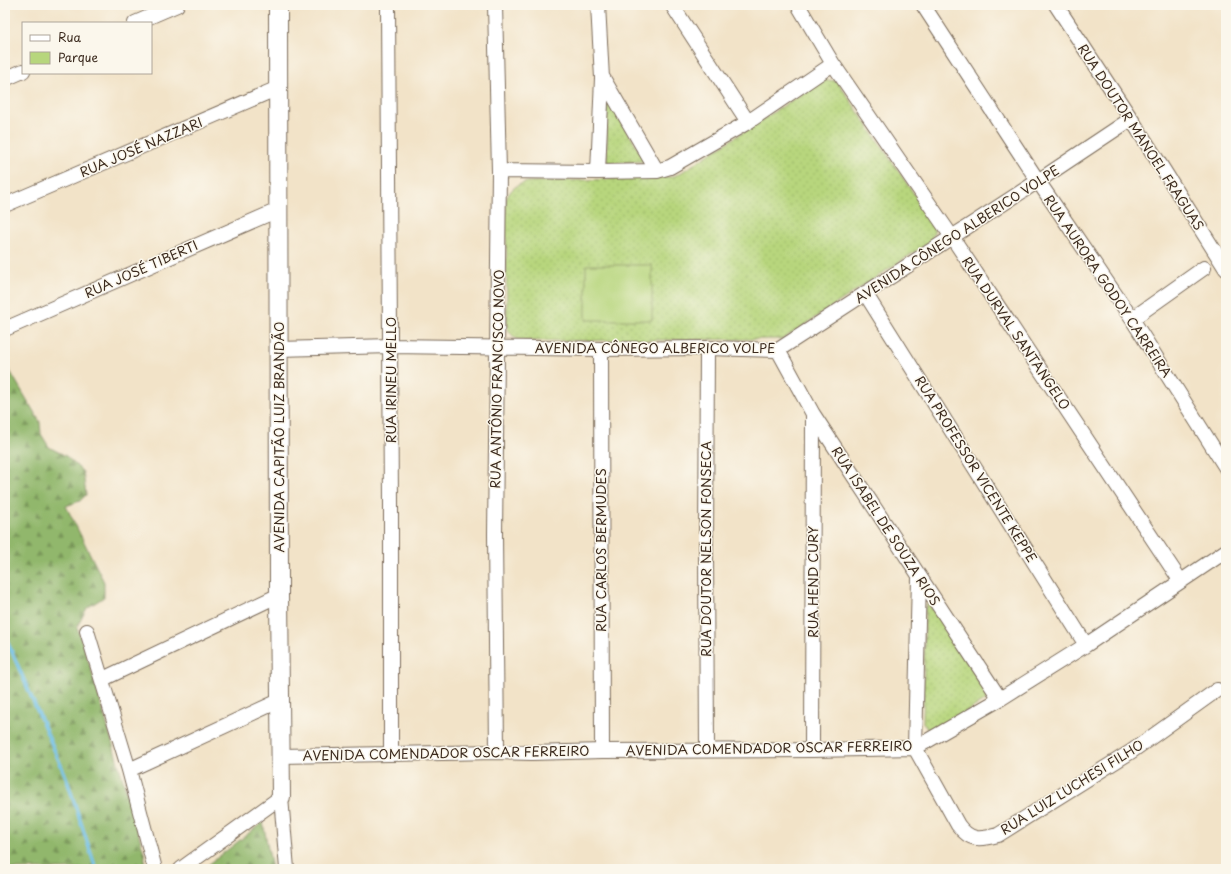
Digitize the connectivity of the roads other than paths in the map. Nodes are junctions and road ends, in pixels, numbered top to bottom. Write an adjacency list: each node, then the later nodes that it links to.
1 (177, 5): 10 (street)
2 (278, 5): 15 (main road, AVENIDA CAPITÃO LUIZ BRANDÃO)
3 (388, 5): 30 (street, RUA IRINEU MELLO)
4 (495, 5): 18 (street, RUA ANTÔNIO FRANCISCO NOVO)
5 (598, 5): 13 (street)
6 (672, 5): 17 (street)
7 (798, 5): 11 (street, RUA DURVAL SANTANGELO)
8 (923, 5): 21 (street, RUA AURORA GODOY CARREIRA)
9 (1056, 5): 16 (street, RUA DOUTOR MANOEL FRAGUAS)
10 (137, 22)
11 (833, 64): 17 (street); 24 (street, RUA DURVAL SANTANGELO)
12 (22, 71): 14 (street)
13 (602, 78): 19 (street); 20 (street)
14 (5, 79)
15 (278, 88): 22 (street, RUA JOSÉ NAZZARI); 23 (main road, AVENIDA CAPITÃO LUIZ BRANDÃO)
16 (1131, 119): 21 (street, AVENIDA CÔNEGO ALBERICO VOLPE); 26 (street, RUA DOUTOR MANOEL FRAGUAS)
17 (748, 122): 19 (street)
18 (499, 171): 20 (street); 31 (street, RUA ANTÔNIO FRANCISCO NOVO)
19 (657, 171): 20 (street)
20 (598, 172)
21 (1038, 181): 24 (street, AVENIDA CÔNEGO ALBERICO VOLPE); 28 (street, RUA AURORA GODOY CARREIRA)
22 (5, 204)
23 (278, 210): 29 (street, RUA JOSÉ TIBERTI); 33 (main road, AVENIDA CAPITÃO LUIZ BRANDÃO)
24 (952, 237): 27 (street, AVENIDA CÔNEGO ALBERICO VOLPE); 40 (street, RUA DURVAL SANTANGELO)
25 (1204, 268): 28 (street)
26 (1226, 268)
27 (865, 293): 35 (street, AVENIDA CÔNEGO ALBERICO VOLPE); 43 (street, RUA PROFESSOR VICENTE KEPPE)
28 (1132, 319): 37 (street, RUA AURORA GODOY CARREIRA)
29 (5, 328)
30 (391, 346): 31 (street, AVENIDA CÔNEGO ALBERICO VOLPE); 33 (street, AVENIDA CÔNEGO ALBERICO VOLPE); 53 (street, RUA IRINEU MELLO)
31 (497, 348): 34 (street, AVENIDA CÔNEGO ALBERICO VOLPE); 52 (street, RUA ANTÔNIO FRANCISCO NOVO)
32 (707, 348): 34 (street, AVENIDA CÔNEGO ALBERICO VOLPE); 35 (street, AVENIDA CÔNEGO ALBERICO VOLPE); 49 (street, RUA DOUTOR NELSON FONSECA)
33 (279, 349): 41 (main road, AVENIDA CAPITÃO LUIZ BRANDÃO)
34 (601, 350): 51 (street, RUA CARLOS BERMUDES)
35 (778, 350): 36 (street, RUA ISABEL DE SOUZA RIOS)
36 (813, 414): 39 (street, RUA ISABEL DE SOUZA RIOS); 50 (street, RUA HEND CURY)
37 (1226, 468)
38 (1226, 551): 40 (street, AVENIDA COMENDADOR OSCAR FERREIRO)
39 (919, 578): 46 (street, RUA ISABEL DE SOUZA RIOS); 48 (street)
40 (1180, 580): 43 (street, AVENIDA COMENDADOR OSCAR FERREIRO)
41 (279, 595): 44 (street); 47 (main road, AVENIDA CAPITÃO LUIZ BRANDÃO)
42 (87, 631): 44 (street)
43 (1086, 645): 46 (street, AVENIDA COMENDADOR OSCAR FERREIRO)
44 (103, 679): 55 (street)
45 (1217, 690): 48 (street, RUA LUIZ LUCHESI FILHO)
46 (1000, 699): 48 (street, AVENIDA COMENDADOR OSCAR FERREIRO)
47 (281, 700): 54 (main road, AVENIDA CAPITÃO LUIZ BRANDÃO); 55 (street)
48 (915, 748): 50 (street, AVENIDA COMENDADOR OSCAR FERREIRO)
49 (707, 750): 50 (street, AVENIDA COMENDADOR OSCAR FERREIRO); 51 (street, AVENIDA COMENDADOR OSCAR FERREIRO)
50 (812, 750)
51 (602, 751): 52 (street, AVENIDA COMENDADOR OSCAR FERREIRO)
52 (497, 752): 53 (street, AVENIDA COMENDADOR OSCAR FERREIRO)
53 (391, 754): 54 (street, AVENIDA COMENDADOR OSCAR FERREIRO)
54 (280, 756): 56 (main road, AVENIDA CAPITÃO LUIZ BRANDÃO)
55 (129, 770): 57 (street)
56 (281, 797): 58 (street); 59 (street, AVENIDA CAPITÃO LUIZ BRANDÃO)
57 (155, 869)
58 (182, 869)
59 (287, 869)

